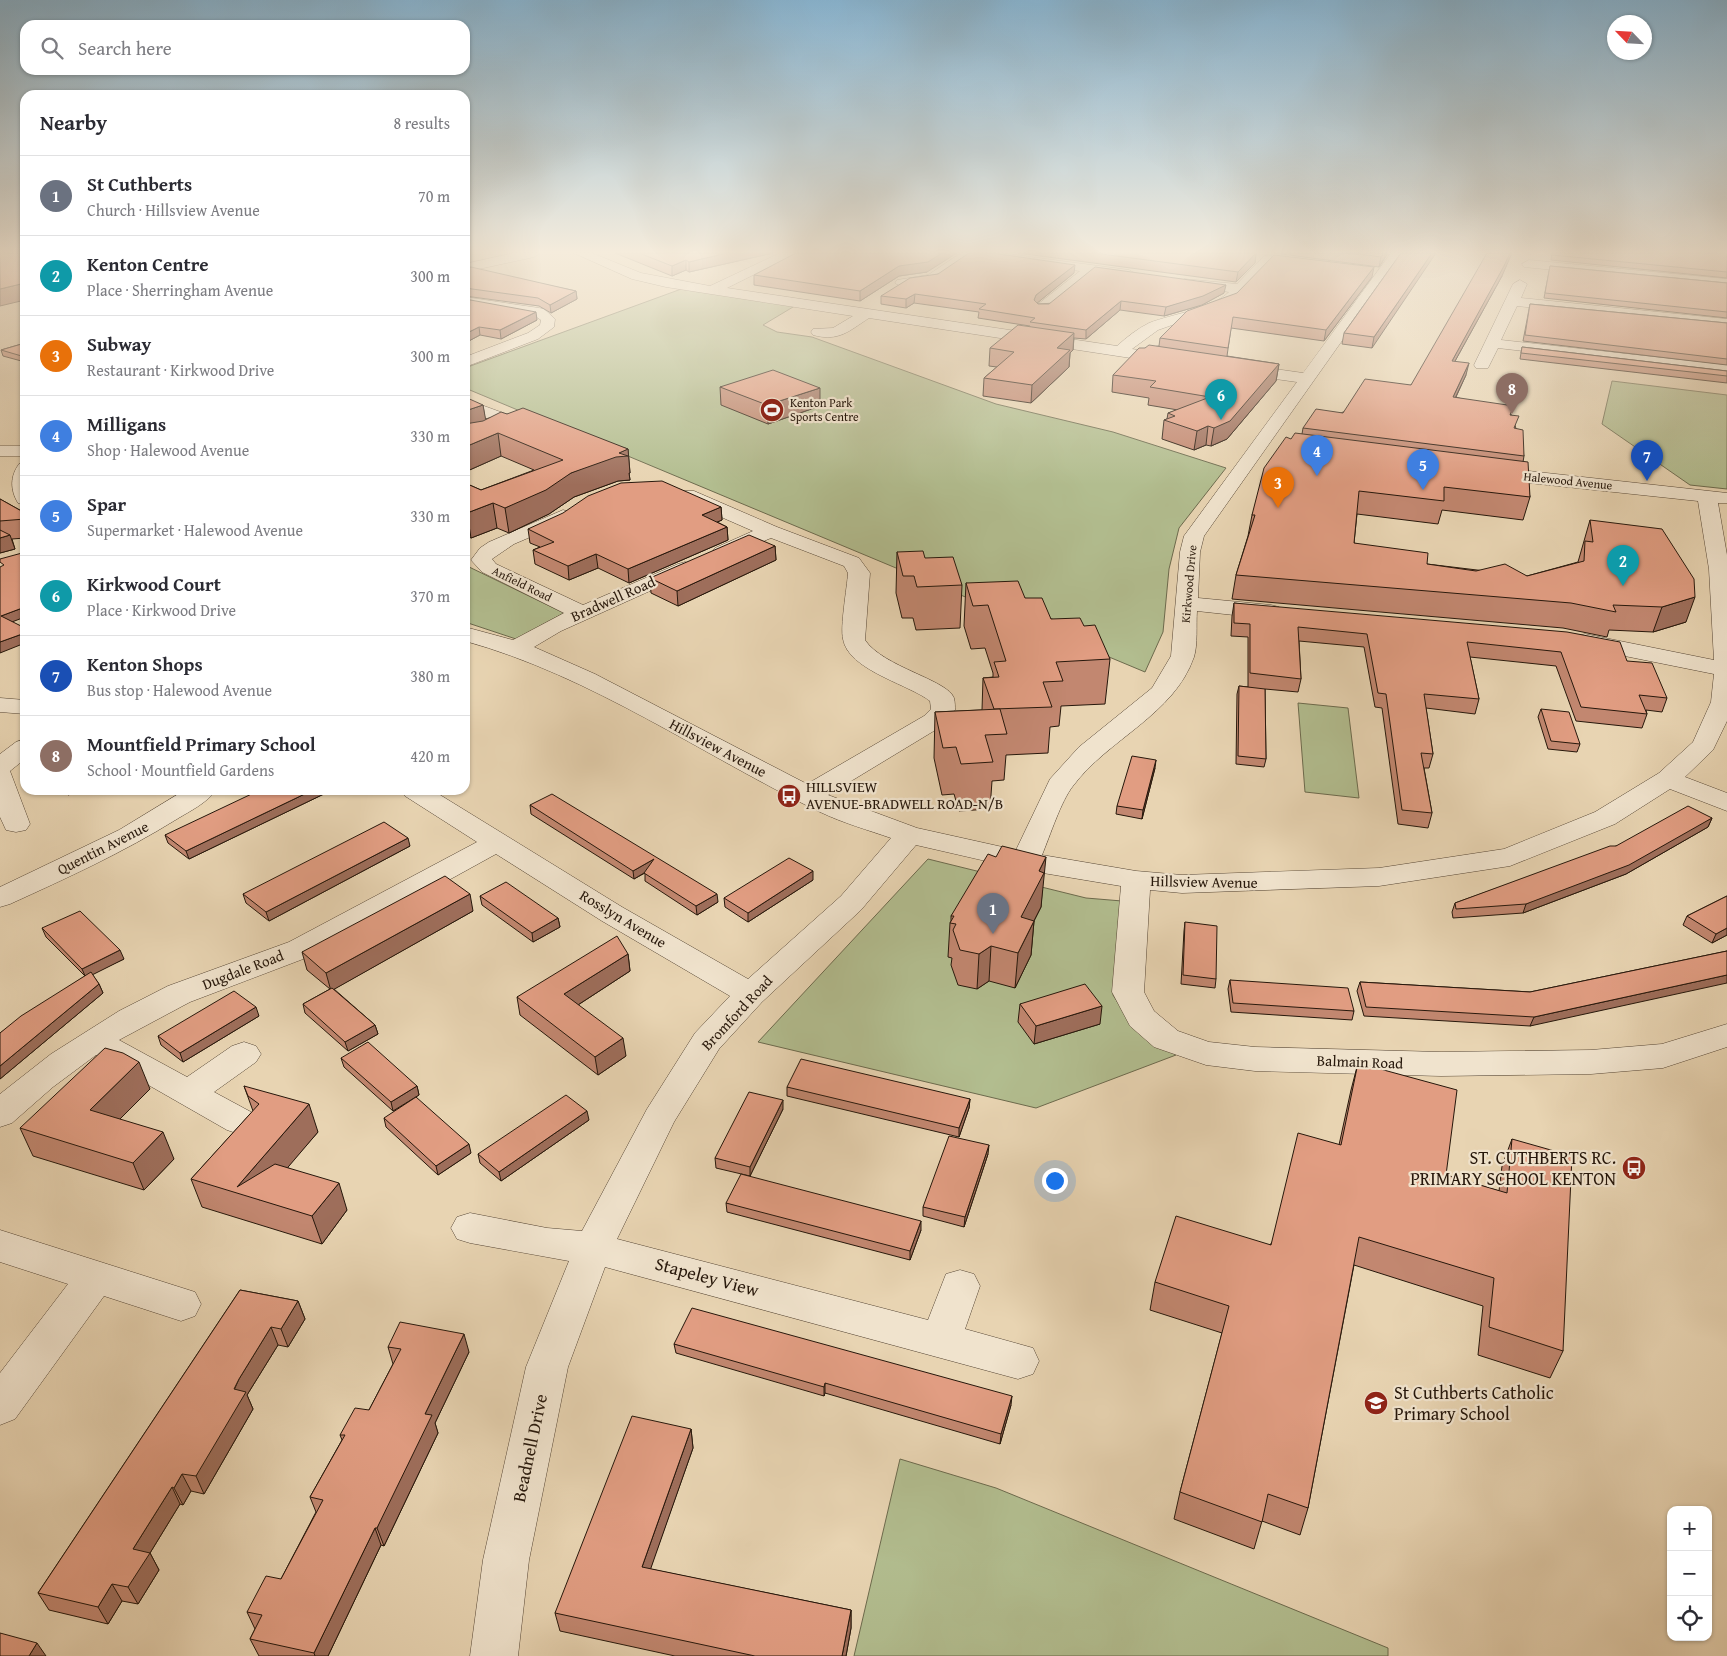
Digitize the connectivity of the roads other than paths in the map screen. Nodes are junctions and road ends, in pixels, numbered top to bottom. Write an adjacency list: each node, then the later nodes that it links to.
1 (542, 330): 11 (street)
2 (839, 330): 7 (street)
3 (995, 330): 10 (street)
4 (1147, 330): 10 (street)
5 (1343, 330): 17 (street, Kirkwood Drive)
6 (1498, 330): 8 (street)
7 (818, 332)
8 (1492, 343): 14 (street); 16 (street)
9 (470, 351): 11 (street)
10 (1121, 351): 13 (street)
11 (486, 354): 12 (street)
12 (470, 360)
13 (1183, 360)
14 (1482, 365)
15 (1222, 366): 17 (street)
16 (1727, 370)
17 (1308, 379): 20 (street, Kirkwood Drive)
18 (470, 406): 19 (street)
19 (470, 441)
20 (1260, 443): 21 (street); 30 (street, Kirkwood Drive)
21 (1283, 446)
22 (20, 450): 23 (street)
23 (0, 451)
24 (1470, 470): 26 (street, Halewood Avenue)
25 (668, 487): 28 (street)
26 (1717, 497): 29 (street, Hillsview Avenue)
27 (580, 504): 31 (street, Anfield Road)
28 (770, 531): 31 (street, Bradwell Road); 45 (street)
29 (1723, 569): 36 (street, Hillsview Avenue)
30 (1188, 604): 32 (street); 50 (street, Kirkwood Drive)
31 (582, 613): 35 (street, Bradwell Road)
32 (1292, 613)
33 (470, 635): 35 (street, Hillsview Avenue)
34 (1563, 637): 36 (street)
35 (516, 648): 45 (street, Hillsview Avenue)
36 (1726, 669): 42 (street, Hillsview Avenue)
37 (0, 705): 38 (street)
38 (20, 707)
39 (20, 751): 40 (street)
40 (0, 766)
41 (0, 775): 47 (street)
42 (1668, 779): 46 (street); 51 (street, Hillsview Avenue)
43 (196, 795): 52 (street, Quentin Avenue)
44 (422, 795): 49 (street, Rosslyn Avenue)
45 (808, 795): 48 (street, Hillsview Avenue)
46 (1727, 803)
47 (16, 824)
48 (908, 835): 50 (street, Hillsview Avenue); 53 (street, Bromford Road)
49 (497, 842): 53 (street, Rosslyn Avenue); 55 (street, Dugdale Road)
50 (1025, 861): 51 (street, Hillsview Avenue)
51 (1136, 880): 54 (street, Balmain Road)
52 (0, 898)
53 (751, 994): 62 (street, Bromford Road)
54 (1727, 1035)
55 (95, 1041): 57 (street); 58 (street, Dugdale Road)
56 (244, 1054): 57 (street)
57 (188, 1093): 59 (street)
58 (0, 1114)
59 (239, 1121)
60 (470, 1228): 62 (street, Stapeley View)
61 (0, 1246): 63 (street)
62 (593, 1248): 66 (street, Stapeley View); 69 (street, Beadnell Drive)
63 (96, 1276): 65 (street); 68 (street)
64 (960, 1286): 66 (street)
65 (181, 1304)
66 (941, 1339): 67 (street, Stapeley View)
67 (1018, 1361)
68 (0, 1406)
69 (494, 1656)

